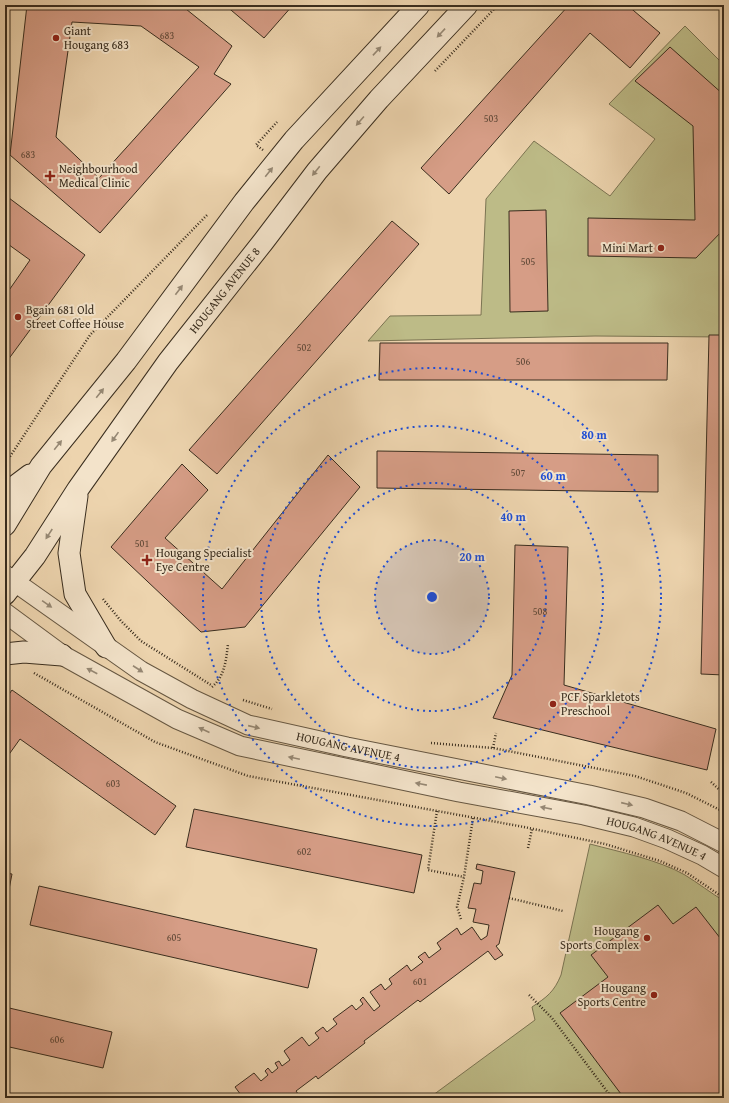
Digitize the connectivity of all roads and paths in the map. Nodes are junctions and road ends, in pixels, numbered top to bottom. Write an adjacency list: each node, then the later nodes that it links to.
1 (419, 5): 7 (main road, one-way to 1)
2 (467, 5): 8 (main road, HOUGANG AVENUE 8, one-way to 8)
3 (277, 122): 4 (path)
4 (256, 145)
5 (209, 214): 6 (path)
6 (5, 464)
7 (41, 466): 9 (main road); 10 (main road)
8 (78, 489): 11 (main road, HOUGANG AVENUE 8, one-way to 11); 15 (main road)
9 (5, 494)
10 (5, 525)
11 (8, 583): 15 (street, HOUGANG AVENUE 4, one-way to 15)
12 (103, 599): 18 (path)
13 (5, 613): 17 (street, HOUGANG AVENUE 4)
14 (228, 644): 18 (path)
15 (106, 647): 20 (street, HOUGANG AVENUE 4, one-way to 20)
16 (5, 654): 17 (main road)
17 (62, 655): 28 (street, HOUGANG AVENUE 4, one-way to 17)
18 (213, 686): 19 (path); 20 (path)
19 (219, 690)
20 (192, 699): 26 (street, HOUGANG AVENUE 4, one-way to 26)
21 (240, 699): 22 (path)
22 (278, 711)
23 (496, 732): 25 (path)
24 (426, 742): 25 (path)
25 (493, 748): 31 (path)
26 (463, 770): 28 (street); 34 (street, HOUGANG AVENUE 4, one-way to 34)
27 (711, 782): 29 (path)
28 (459, 792): 36 (street, HOUGANG AVENUE 4, one-way to 28)
29 (724, 794)
30 (437, 811): 37 (path)
31 (724, 812)
32 (473, 818): 37 (path)
33 (532, 829): 35 (path)
34 (724, 843)
35 (528, 848)
36 (724, 868)
37 (464, 877): 40 (path)
38 (509, 898): 39 (path)
39 (563, 911)
40 (461, 919)
41 (529, 996): 42 (path)
42 (612, 1098)

